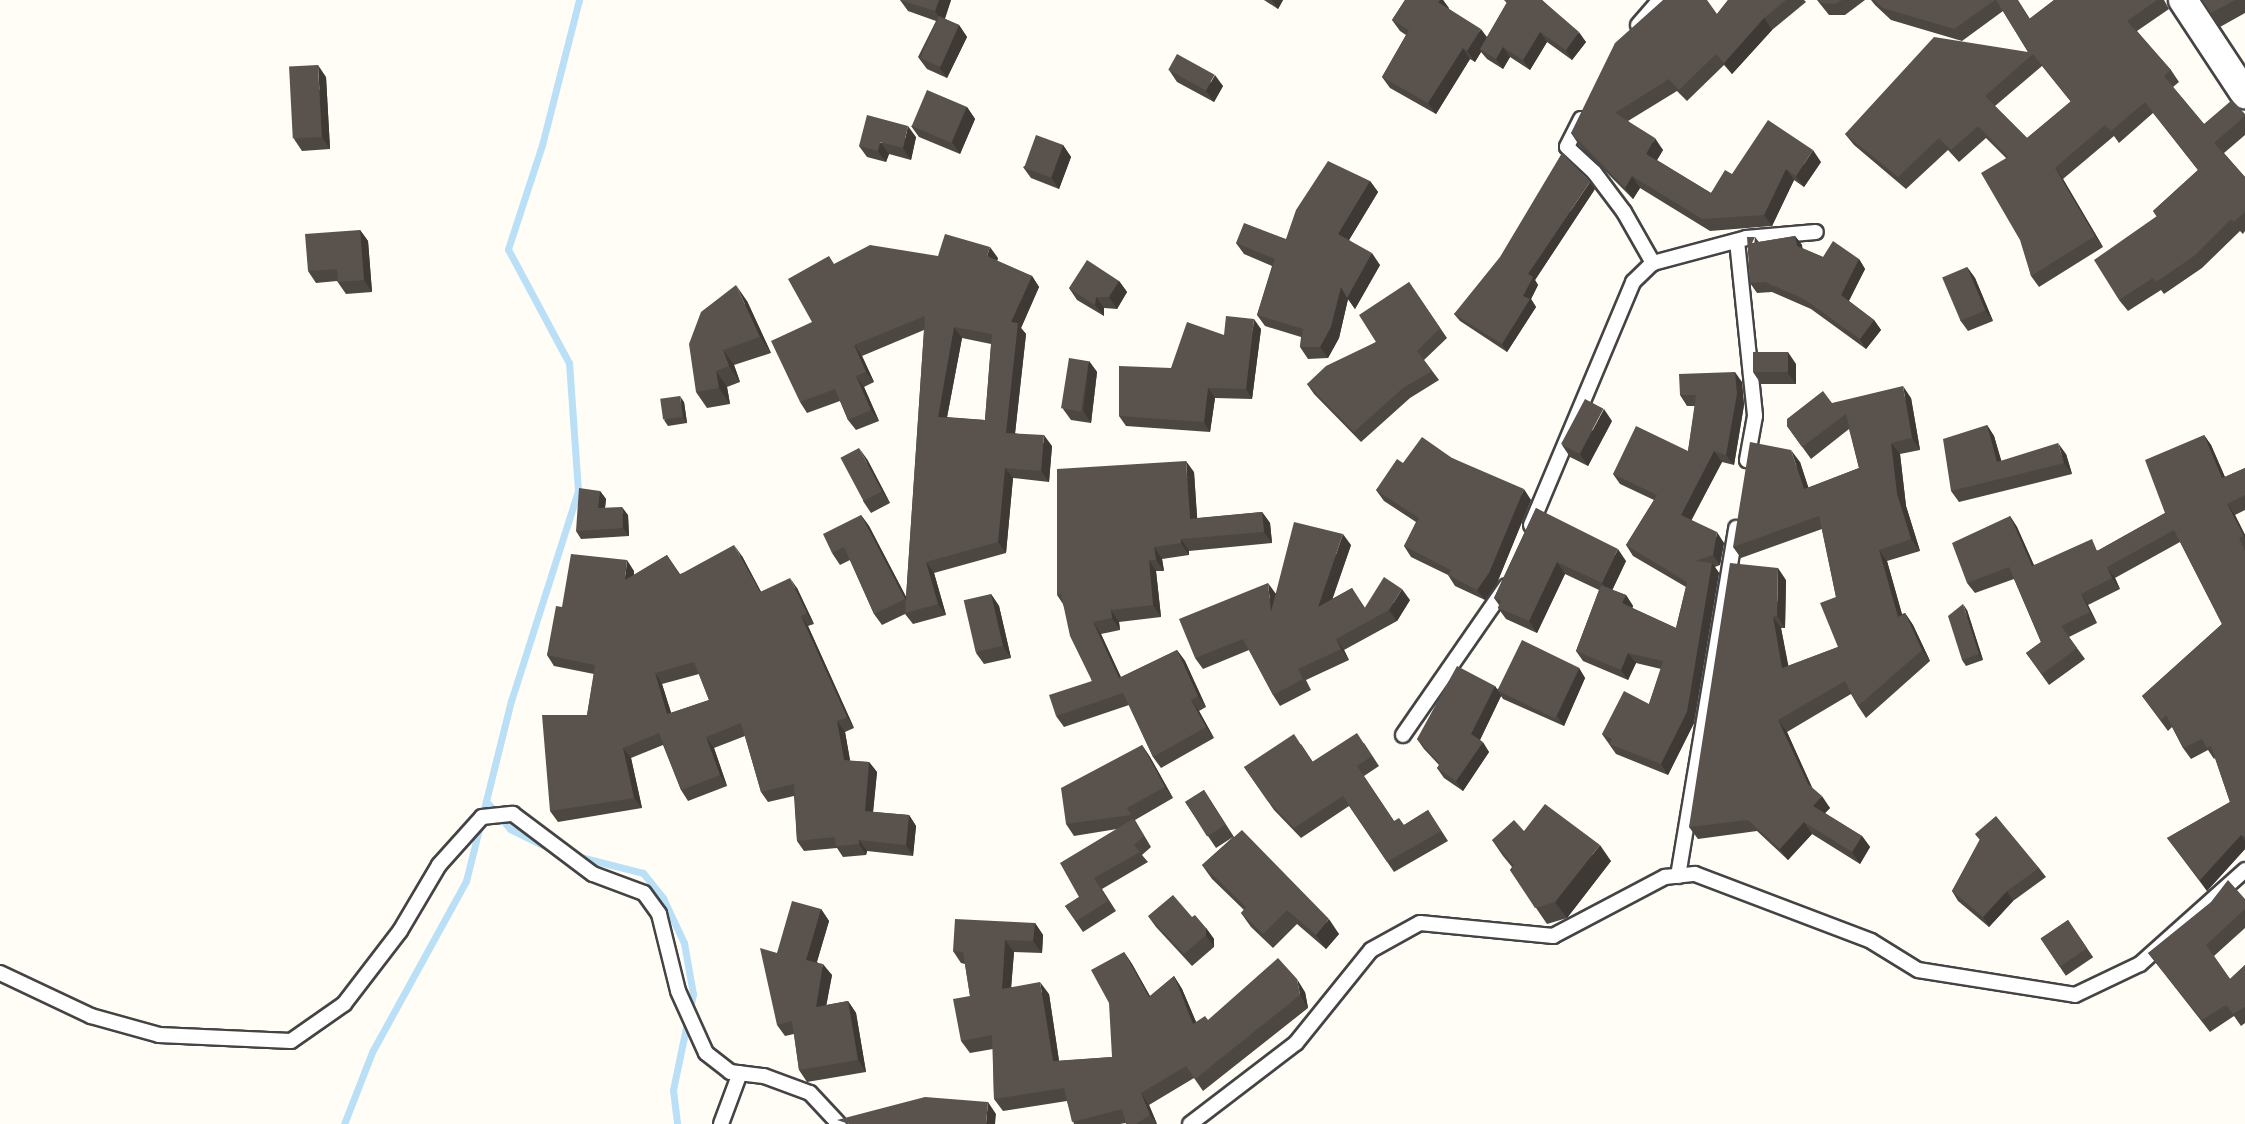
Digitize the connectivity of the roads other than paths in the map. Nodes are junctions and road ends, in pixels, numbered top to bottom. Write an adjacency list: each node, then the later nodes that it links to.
1 (1660, 0): 3 (lane)
2 (2183, 0): 4 (street)
3 (1624, 40)
4 (2245, 94)
5 (1591, 98): 8 (lane)
6 (1815, 232): 7 (lane)
7 (1737, 241): 8 (lane); 9 (lane)
8 (1653, 263): 11 (lane)
9 (1745, 471)
10 (1739, 512): 15 (lane)
11 (1526, 537)
12 (1510, 576): 13 (lane)
13 (1403, 735)
14 (2245, 870): 15 (lane)
15 (1678, 876): 20 (lane)
16 (0, 973): 17 (lane)
17 (740, 1073): 18 (lane); 19 (lane)
18 (721, 1124)
19 (839, 1124)
20 (1190, 1124)

